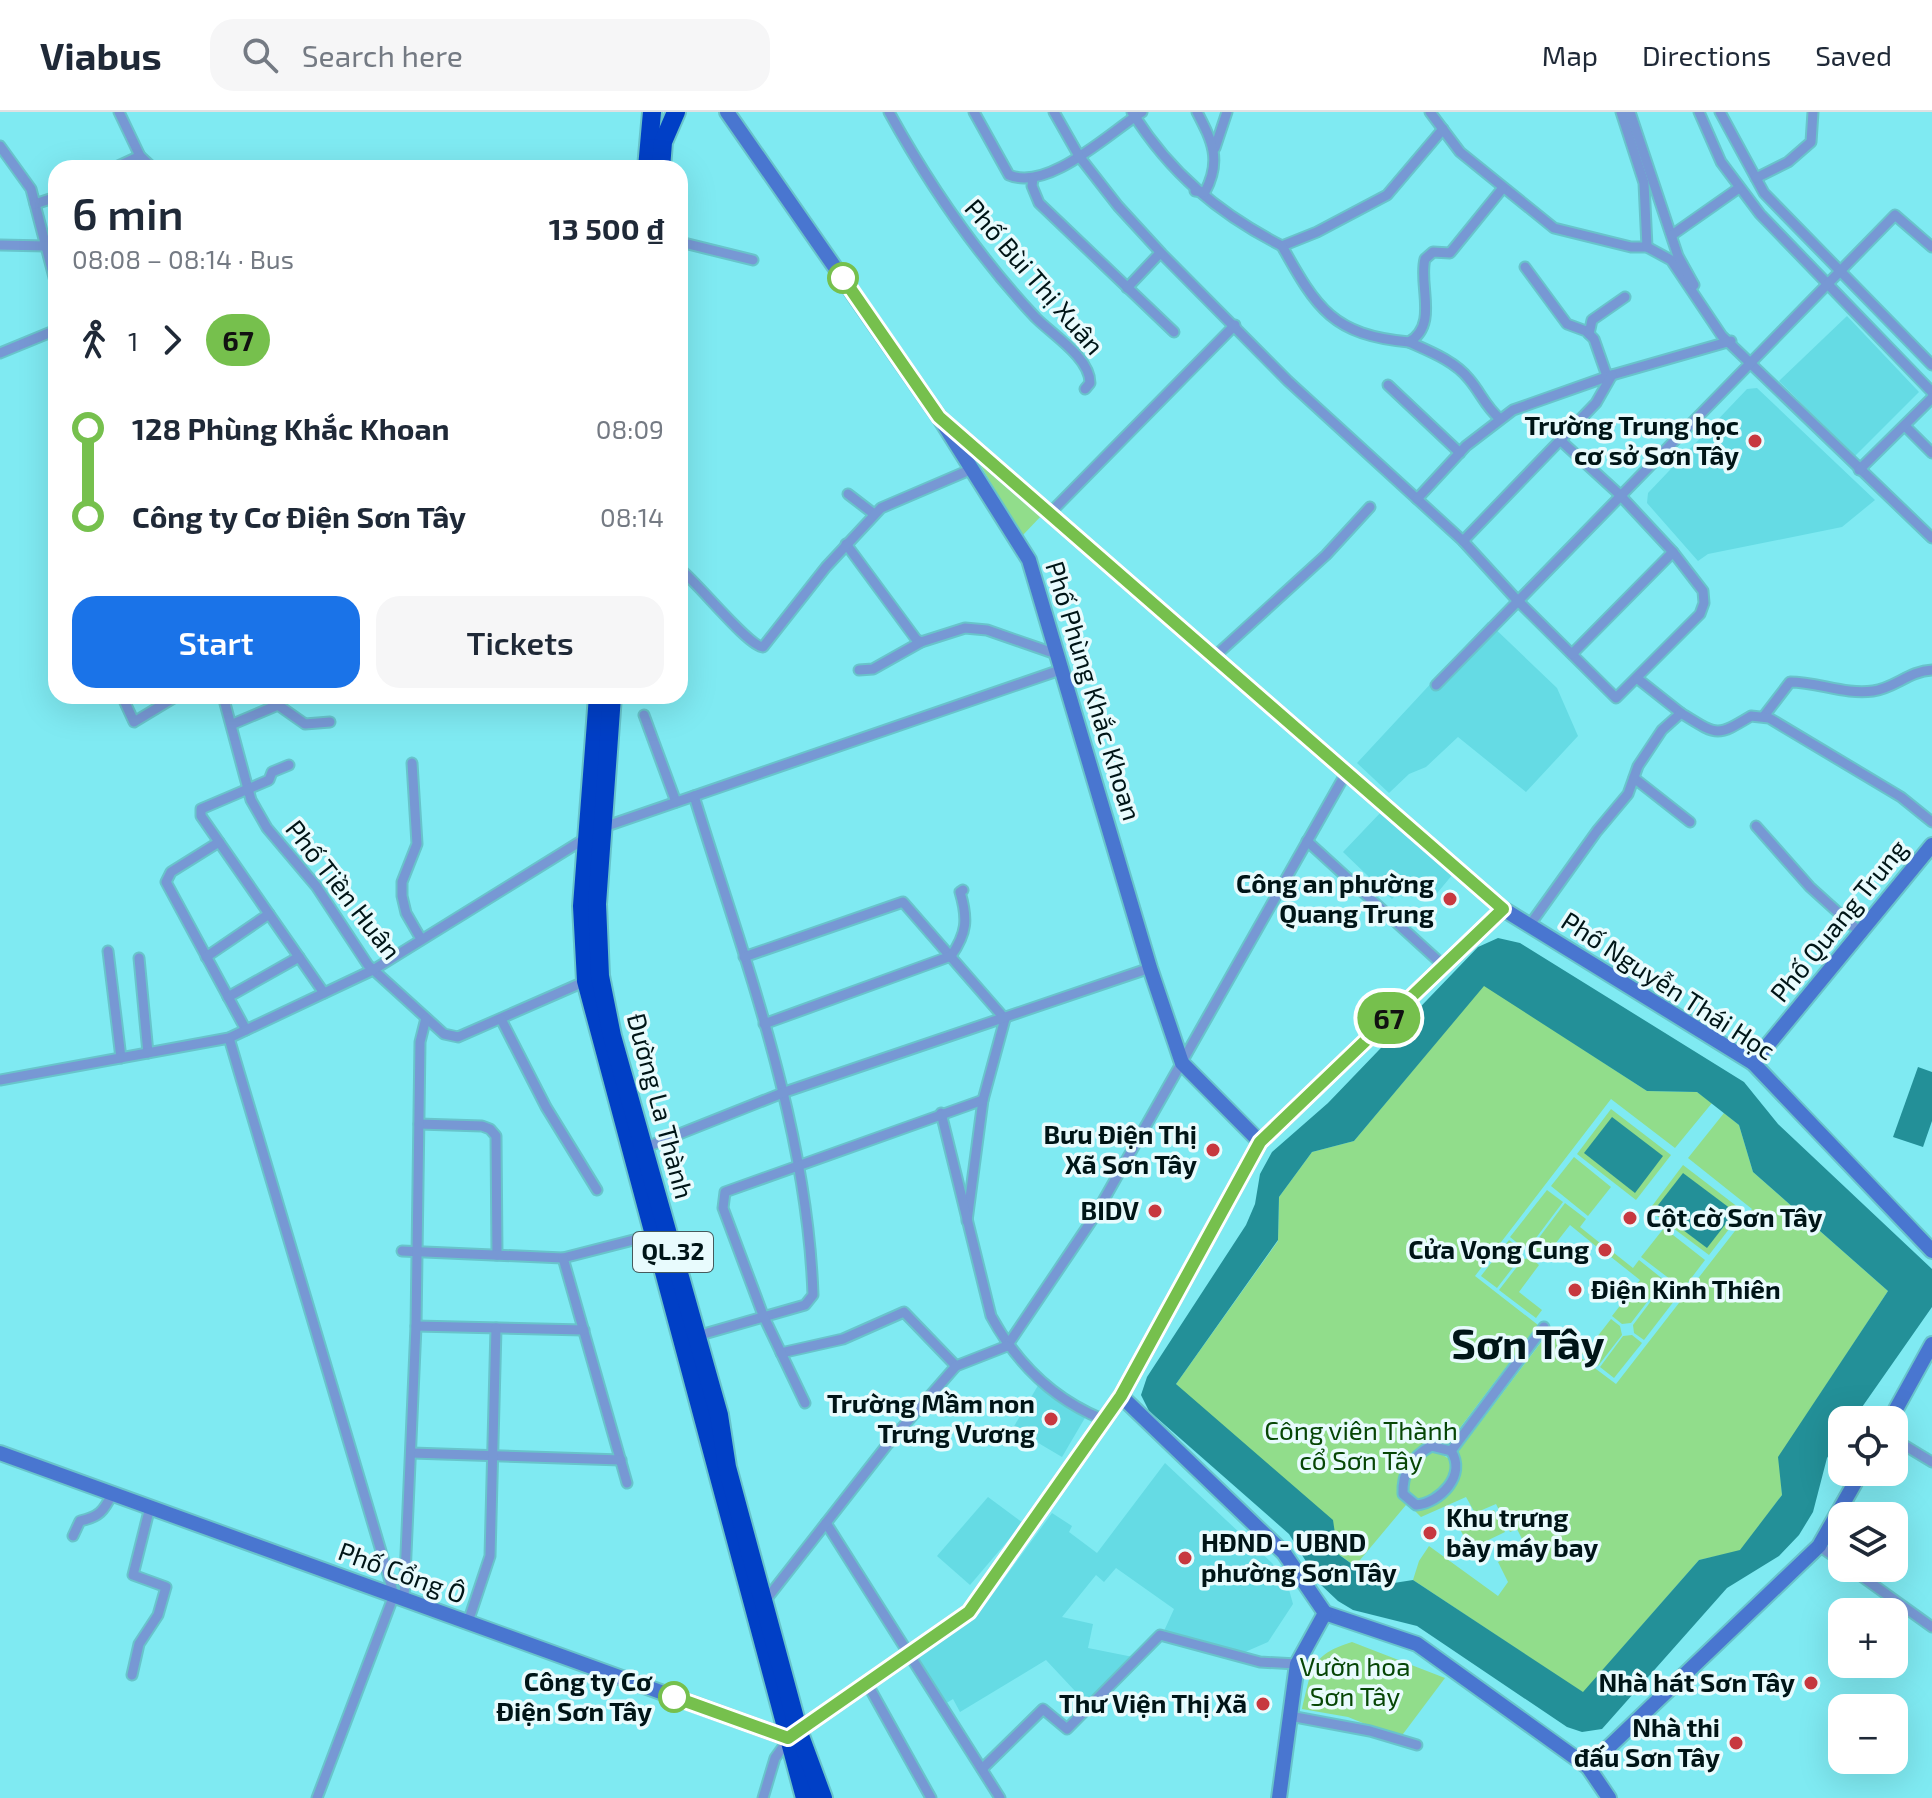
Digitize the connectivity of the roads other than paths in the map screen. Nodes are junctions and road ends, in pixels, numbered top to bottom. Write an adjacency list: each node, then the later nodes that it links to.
1 (119, 112): 20 (street)
2 (652, 112): 24 (highway)
3 (676, 112): 25 (highway)
4 (889, 112): 59 (street, Phố Bùi Thị Xuân)
5 (974, 112): 26 (street)
6 (1054, 112): 21 (street)
7 (1197, 112): 19 (street)
8 (1227, 112): 19 (street)
9 (1430, 112): 17 (street)
10 (1621, 112): 38 (street)
11 (1630, 112): 33 (street)
12 (1699, 112): 28 (street)
13 (1720, 112): 27 (street)
14 (1813, 112): 27 (street)
15 (731, 113): 65 (main road, Phố Nguyễn Thái Học)
16 (1136, 113): 21 (street); 30 (street)
17 (1443, 129): 29 (street); 37 (street)
18 (0, 146): 32 (street)
19 (1215, 148): 30 (street)
20 (140, 156): 22 (street); 23 (street)
21 (1079, 156): 26 (street); 40 (street)
22 (131, 160)
23 (144, 160)
24 (648, 160)
25 (662, 160)
26 (1033, 178): 46 (street)
27 (1756, 178): 44 (street)
28 (1739, 188): 33 (street); 45 (street)
29 (1502, 189): 38 (street); 52 (street)
30 (1195, 191): 37 (street)
31 (48, 200): 32 (street)
32 (35, 204): 36 (street)
33 (1672, 235): 53 (street)
34 (688, 244): 42 (street)
35 (0, 245): 36 (street)
36 (46, 246): 41 (street)
37 (1282, 246): 52 (street)
38 (1647, 247): 53 (street)
39 (1932, 247): 44 (street)
40 (1160, 253): 46 (street); 48 (street)
41 (48, 254)
42 (753, 260)
43 (1525, 267): 51 (street)
44 (1841, 274): 45 (street); 56 (street)
45 (1826, 285): 55 (street); 60 (street)
46 (1127, 288): 49 (street)
47 (1625, 297): 51 (street)
48 (1235, 325): 72 (street); 75 (street)
49 (1174, 332)
50 (48, 333): 54 (street)
51 (1589, 334): 57 (street)
52 (1409, 342): 62 (street)
53 (1729, 343): 55 (street); 57 (street)
54 (0, 353)
55 (1749, 363): 69 (street); 71 (street)
56 (1932, 365)
57 (1610, 375): 62 (street); 64 (street)
58 (1388, 385): 66 (street)
59 (1085, 389)
60 (1932, 392)
61 (1932, 398): 63 (street)
62 (1500, 419): 66 (street)
63 (1906, 427): 67 (street); 69 (street)
64 (1560, 440): 71 (street); 77 (street)
65 (969, 451): 68 (main road, Phố Phùng Khắc Khoan); 75 (main road, Phố Nguyễn Thái Học)
66 (1460, 453): 72 (street)
67 (1932, 453)
68 (972, 469): 74 (street); 85 (main road, Phố Phùng Khắc Khoan)
69 (1859, 470): 76 (street)
70 (848, 494): 74 (street)
71 (1619, 494): 79 (street); 81 (street)
72 (1417, 499): 77 (street)
73 (1370, 507): 84 (street)
74 (874, 514): 78 (street)
75 (1049, 514): 84 (main road, Phố Nguyễn Thái Học)
76 (1932, 538)
77 (1463, 541): 81 (street)
78 (846, 544): 80 (street); 82 (street)
79 (1673, 552): 83 (street); 88 (street)
80 (688, 575)
81 (1516, 599): 83 (street); 89 (street)
82 (921, 642): 85 (street); 86 (street)
83 (1572, 654): 88 (street)
84 (1214, 657): 102 (main road, Phố Nguyễn Thái Học)
85 (1061, 662): 105 (street); 127 (main road, Phố Phùng Khắc Khoan)
86 (859, 670)
87 (1932, 670): 97 (street)
88 (1638, 679): 95 (street)
89 (1436, 685)
90 (126, 704): 91 (street)
91 (164, 704)
92 (226, 704): 99 (street, Phố Tiền Huân)
93 (598, 704): 110 (highway, Đường La Thành / QL.32)
94 (611, 704): 110 (highway, Đường La Thành / QL.32)
95 (1681, 713): 97 (street); 103 (street)
96 (644, 715): 106 (street)
97 (1764, 716): 108 (street)
98 (330, 722): 99 (street)
99 (233, 724): 104 (street, Phố Tiền Huân)
100 (412, 763): 119 (street)
101 (289, 765): 104 (street)
102 (1346, 773): 111 (street); 115 (main road, Phố Nguyễn Thái Học)
103 (1634, 778): 107 (street); 117 (street)
104 (248, 787): 112 (street); 128 (street, Phố Tiền Huân)
105 (694, 796): 106 (street); 124 (street)
106 (676, 802): 110 (street)
107 (1690, 822)
108 (1932, 822)
109 (1756, 826): 118 (street)
110 (593, 833): 119 (street); 129 (highway, Đường La Thành / QL.32); 148 (highway, Đường La Thành / QL.32)
111 (1307, 841): 126 (street); 140 (street)
112 (219, 842): 116 (street); 122 (street)
113 (1932, 845): 118 (main road, Phố Quang Trung)
114 (963, 890): 121 (street)
115 (1503, 909): 117 (main road, Phố Nguyễn Thái Học); 126 (main road)
116 (269, 914): 122 (street); 123 (street)
117 (1529, 926): 141 (main road, Phố Nguyễn Thái Học)
118 (1862, 934): 141 (main road, Phố Quang Trung)
119 (421, 939): 128 (street)
120 (108, 951): 139 (street)
121 (951, 956): 124 (street); 134 (street); 135 (street)
122 (206, 957): 131 (street)
123 (299, 957): 130 (street); 131 (street)
124 (744, 957): 135 (street)
125 (139, 958): 138 (street)
126 (1444, 966): 147 (main road)
127 (1150, 968): 134 (street); 140 (main road, Phố Phùng Khắc Khoan)
128 (373, 970): 130 (street); 132 (street, Phố Tiền Huân)
129 (586, 981): 133 (street, Phố Tiền Huân); 152 (highway, Đường La Thành / QL.32)
130 (324, 993): 136 (street)
131 (228, 997): 136 (street)
132 (426, 1018): 133 (street, Phố Tiền Huân); 146 (street)
133 (501, 1019): 150 (street)
134 (1005, 1019): 143 (street); 144 (street)
135 (764, 1024): 143 (street)
136 (246, 1030): 137 (street)
137 (229, 1038): 138 (street); 188 (street)
138 (148, 1053): 139 (street)
139 (121, 1058): 142 (street)
140 (1182, 1063): 147 (main road, Phố Phùng Khắc Khoan); 165 (street)
141 (1753, 1063): 154 (main road, Phố Nguyễn Thái Học)
142 (0, 1080)
143 (785, 1092): 148 (street); 149 (street)
144 (983, 1100): 145 (street); 151 (street)
145 (941, 1113): 149 (street); 151 (street)
146 (419, 1124): 155 (street); 156 (street)
147 (1260, 1142): 168 (main road)
148 (644, 1148): 163 (highway, Đường La Thành / QL.32)
149 (799, 1164): 158 (street); 158 (street)
150 (597, 1190)
151 (967, 1221): 165 (street)
152 (653, 1235): 157 (street); 198 (highway, Đường La Thành / QL.32)
153 (402, 1251): 155 (street)
154 (1932, 1251)
155 (417, 1252): 156 (street); 159 (street)
156 (497, 1255): 157 (street)
157 (563, 1258): 162 (street)
158 (764, 1318): 163 (street); 166 (street)
159 (416, 1326): 161 (street); 175 (street)
160 (1544, 1327): 173 (street)
161 (496, 1328): 162 (street); 176 (street)
162 (584, 1330): 177 (street)
163 (697, 1336): 189 (highway, Đường La Thành / QL.32)
164 (1932, 1344): 170 (main road)
165 (1007, 1346): 167 (street); 171 (street)
166 (781, 1353): 167 (street); 169 (street)
167 (956, 1366): 183 (street)
168 (1121, 1396): 171 (main road); 190 (main road)
169 (805, 1403)
170 (1898, 1406)
171 (1102, 1419): 193 (main road)
172 (1908, 1447): 178 (street)
173 (1451, 1451): 173 (street)
174 (0, 1453): 181 (main road, Phố Cổng Ô)
175 (412, 1453): 176 (street); 188 (street)
176 (493, 1456): 177 (street); 191 (street)
177 (621, 1460): 179 (street)
178 (1932, 1462)
179 (627, 1483)
180 (1853, 1486): 185 (main road)
181 (112, 1494): 182 (main road, Phố Cổng Ô); 184 (street)
182 (150, 1507): 188 (main road, Phố Cổng Ô); 195 (street)
183 (826, 1523): 189 (street); 193 (street)
184 (73, 1536)
185 (1819, 1546): 186 (street); 200 (main road)
186 (1828, 1552)
187 (1869, 1582): 192 (street)
188 (399, 1597): 191 (main road, Phố Cổng Ô); 202 (street)
189 (765, 1601): 198 (highway, Đường La Thành / QL.32)
190 (1325, 1613): 194 (main road); 200 (main road)
191 (468, 1622): 198 (main road, Phố Cổng Ô)
192 (1932, 1627)
193 (911, 1654): 196 (main road); 201 (street)
194 (1297, 1664): 197 (main road); 201 (street)
195 (132, 1675)
196 (868, 1685): 198 (main road); 206 (street)
197 (1290, 1716): 199 (street); 208 (main road)
198 (794, 1735): 203 (street); 204 (highway, Đường La Thành / QL.32); 205 (highway, Đường La Thành / QL.32)
199 (1417, 1745)
200 (1588, 1767): 209 (main road)
201 (982, 1769): 207 (street)
202 (317, 1798)
203 (763, 1798)
204 (805, 1798)
205 (823, 1798)
206 (931, 1798)
207 (1000, 1798)
208 (1279, 1798)
209 (1609, 1798)

